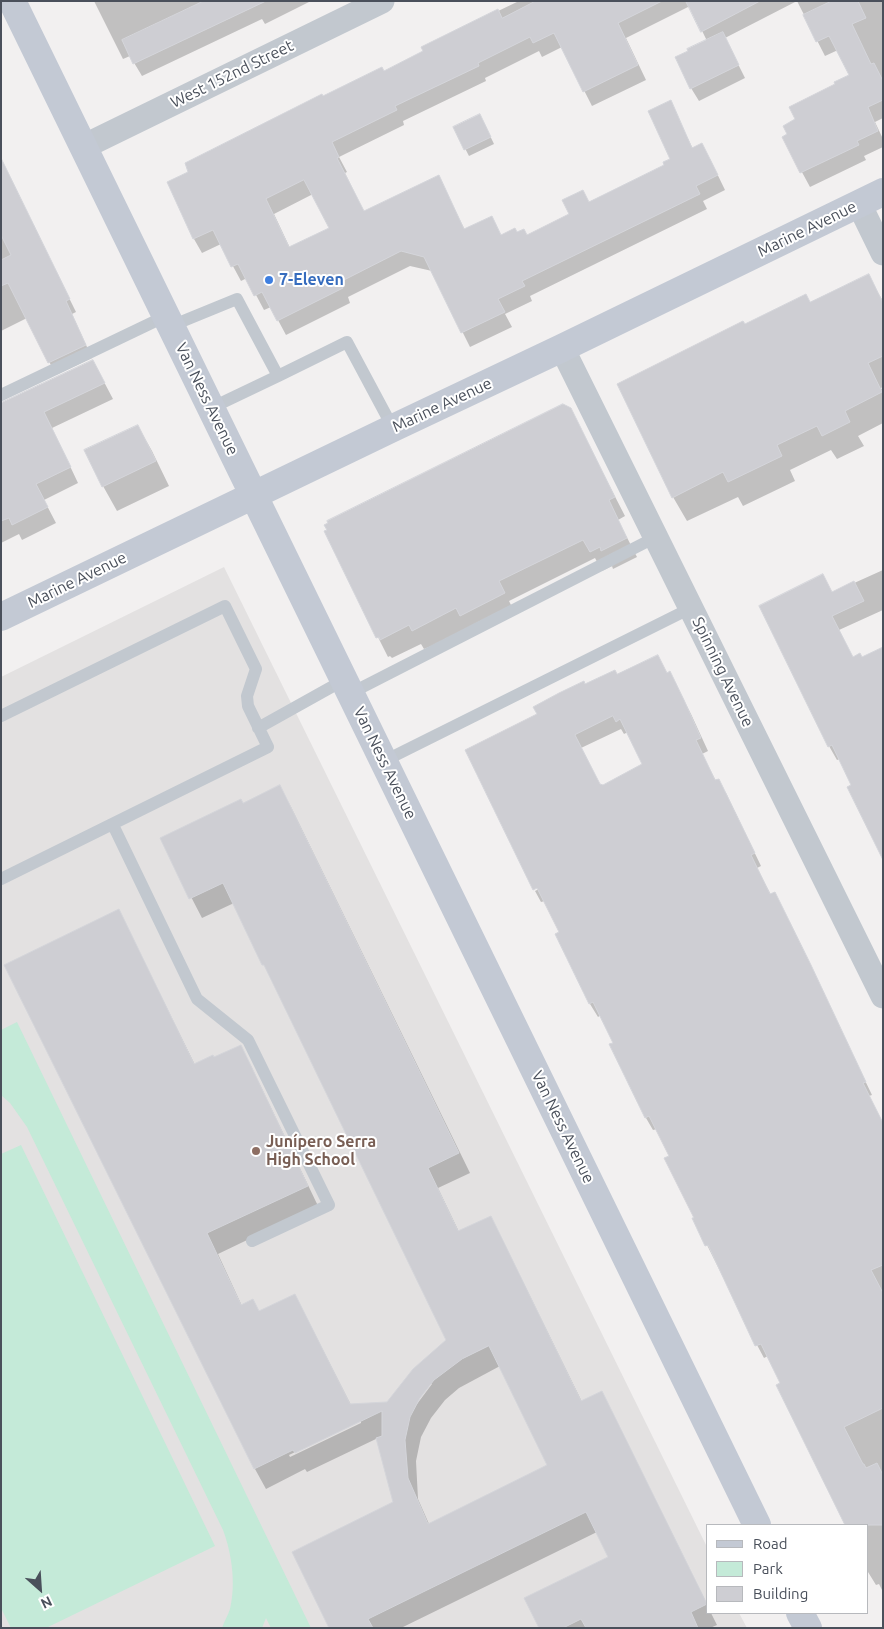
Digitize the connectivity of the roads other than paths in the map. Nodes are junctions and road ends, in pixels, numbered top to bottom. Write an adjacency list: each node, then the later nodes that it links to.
1 (12, 1): 3 (main road, Van Ness Avenue)
2 (382, 1): 3 (street, West 152nd Street)
3 (83, 147): 6 (main road, Van Ness Avenue)
4 (871, 198): 5 (street); 7 (main road, Marine Avenue)
5 (883, 253)
6 (169, 321): 8 (lane); 9 (lane); 10 (main road, Van Ness Avenue)
7 (562, 348): 11 (main road, Marine Avenue); 13 (street, Spinning Avenue)
8 (278, 376): 10 (lane); 11 (lane)
9 (1, 395)
10 (211, 408): 12 (main road, Van Ness Avenue)
11 (393, 428): 12 (main road, Marine Avenue)
12 (254, 495): 15 (main road, Marine Avenue); 16 (main road, Van Ness Avenue)
13 (656, 537): 14 (street, Spinning Avenue); 16 (lane)
14 (691, 608): 19 (lane); 22 (street, Spinning Avenue)
15 (1, 617)
16 (347, 687): 18 (lane); 19 (main road, Van Ness Avenue)
17 (1, 716): 18 (lane)
18 (258, 728): 20 (lane)
19 (384, 761): 24 (main road, Van Ness Avenue)
20 (113, 825): 21 (lane); 23 (lane)
21 (1, 879)
22 (883, 996)
23 (252, 1241)
24 (757, 1524)
25 (801, 1614): 26 (main road)
26 (808, 1628)

